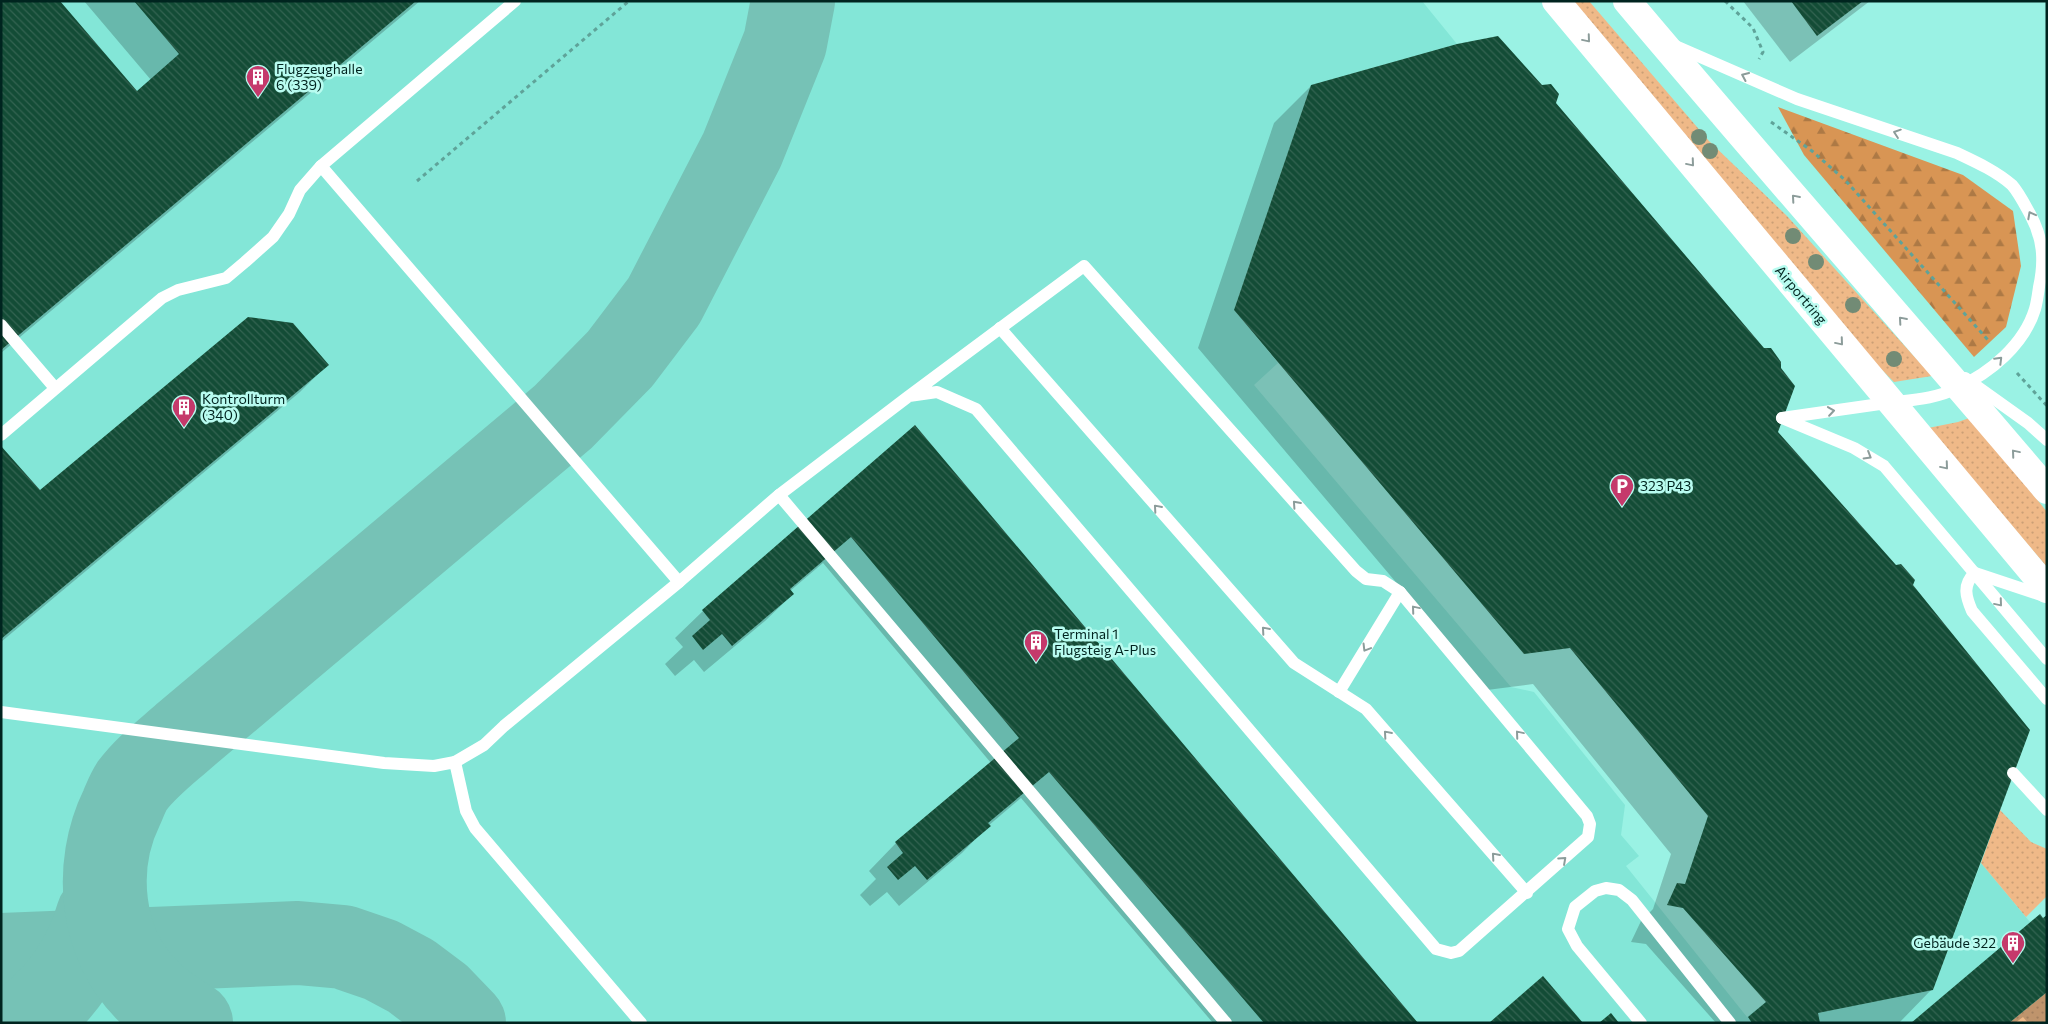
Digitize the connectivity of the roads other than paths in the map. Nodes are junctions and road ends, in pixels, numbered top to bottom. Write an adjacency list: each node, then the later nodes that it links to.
1 (516, 1): 5 (lane)
2 (1556, 1): 17 (street, Airportring, one-way to 17)
3 (1627, 1): 4 (street)
4 (1658, 38): 8 (street, one-way to 4); 15 (lane)
5 (321, 166): 9 (lane); 16 (lane)
6 (1, 324): 9 (lane)
7 (1000, 328): 10 (lane); 18 (lane, one-way to 7); 21 (lane, one-way to 7)
8 (1934, 356): 12 (lane); 13 (street, one-way to 8)
9 (55, 388): 11 (lane)
10 (909, 396): 14 (lane); 27 (lane)
11 (1, 435)
12 (2047, 440)
13 (2047, 490)
14 (778, 494): 16 (lane); 29 (lane)
15 (1975, 573): 19 (lane); 20 (lane, one-way to 20); 22 (lane)
16 (679, 582): 24 (lane)
17 (2047, 589)
18 (1400, 592): 21 (lane, one-way to 21); 27 (lane, one-way to 18)
19 (2047, 597)
20 (2047, 659)
21 (1339, 692): 27 (lane, one-way to 21)
22 (2047, 699)
23 (1, 712): 24 (lane)
24 (455, 762): 28 (lane)
25 (2013, 774): 26 (lane)
26 (2047, 810)
27 (1527, 892)
28 (641, 1023)
29 (1226, 1023)
30 (1641, 1023): 31 (lane)
31 (1730, 1023)

